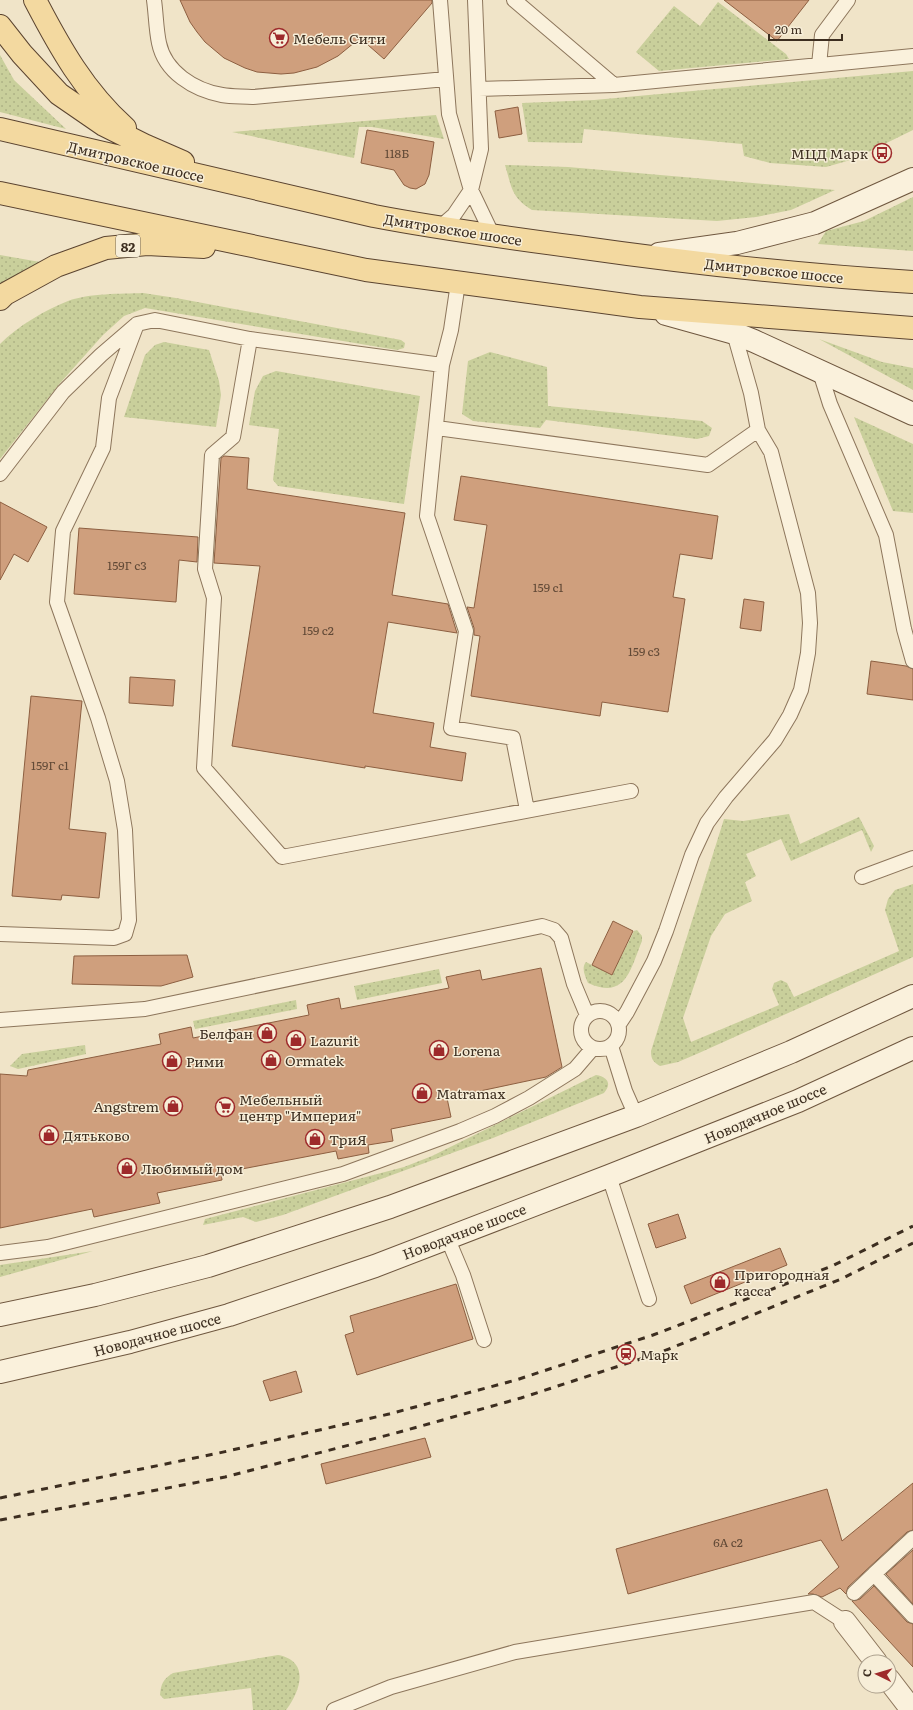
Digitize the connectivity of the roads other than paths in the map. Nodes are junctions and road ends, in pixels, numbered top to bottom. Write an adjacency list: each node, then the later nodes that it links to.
1 (35, 0): 14 (main road)
2 (154, 0): 10 (lane)
3 (440, 0): 10 (lane)
4 (475, 0): 12 (lane)
5 (514, 0): 11 (lane)
6 (848, 0): 9 (lane)
7 (0, 26): 14 (main road)
8 (913, 56): 9 (lane)
9 (819, 65): 11 (lane)
10 (446, 79): 17 (lane)
11 (614, 85): 12 (lane)
12 (479, 89): 17 (lane)
13 (0, 129): 16 (main road, Дмитровское шоссе)
14 (144, 145): 16 (main road)
15 (913, 179): 22 (main road)
16 (228, 183): 19 (main road, Дмитровское шоссе)
17 (471, 190): 19 (lane); 20 (lane)
18 (0, 193): 21 (main road)
19 (439, 228): 20 (main road, Дмитровское шоссе)
20 (493, 236): 22 (main road, Дмитровское шоссе)
21 (269, 250): 24 (main road); 25 (main road, 82)
22 (644, 256): 23 (main road, Дмитровское шоссе)
23 (913, 282)
24 (458, 283): 26 (main road); 31 (lane)
25 (0, 299)
26 (640, 307): 28 (main road); 29 (main road)
27 (137, 324): 30 (lane); 36 (lane); 43 (lane)
28 (913, 328)
29 (734, 333): 32 (main road); 35 (lane)
30 (250, 339): 31 (lane); 40 (lane)
31 (442, 365): 34 (lane)
32 (820, 372): 33 (main road); 37 (lane)
33 (913, 414)
34 (437, 428): 35 (lane); 40 (lane)
35 (758, 430): 47 (lane)
36 (0, 474)
37 (909, 630): 38 (lane)
38 (913, 662)
39 (631, 791): 40 (lane)
40 (527, 810)
41 (913, 858): 42 (lane)
42 (862, 877)
43 (0, 934)
44 (913, 996): 51 (main road)
45 (587, 1015): 46 (lane); 47 (lane); 49 (lane)
46 (0, 1020)
47 (619, 1024): 48 (lane)
48 (611, 1046): 49 (lane); 51 (lane)
49 (593, 1048): 54 (lane)
50 (913, 1048): 52 (main road, Новодачное шоссе)
51 (636, 1116): 56 (main road)
52 (609, 1176): 53 (main road, Новодачное шоссе); 55 (lane)
53 (447, 1238): 57 (lane); 58 (main road, Новодачное шоссе)
54 (0, 1253)
55 (649, 1299)
56 (0, 1315)
57 (484, 1340)
58 (0, 1372)
59 (913, 1538): 60 (lane)
60 (874, 1574): 61 (lane); 62 (lane)
61 (854, 1593)
62 (913, 1616)
63 (845, 1622): 64 (main road); 66 (lane)
64 (870, 1654)
65 (897, 1690): 67 (main road)
66 (334, 1710)
67 (912, 1710)

